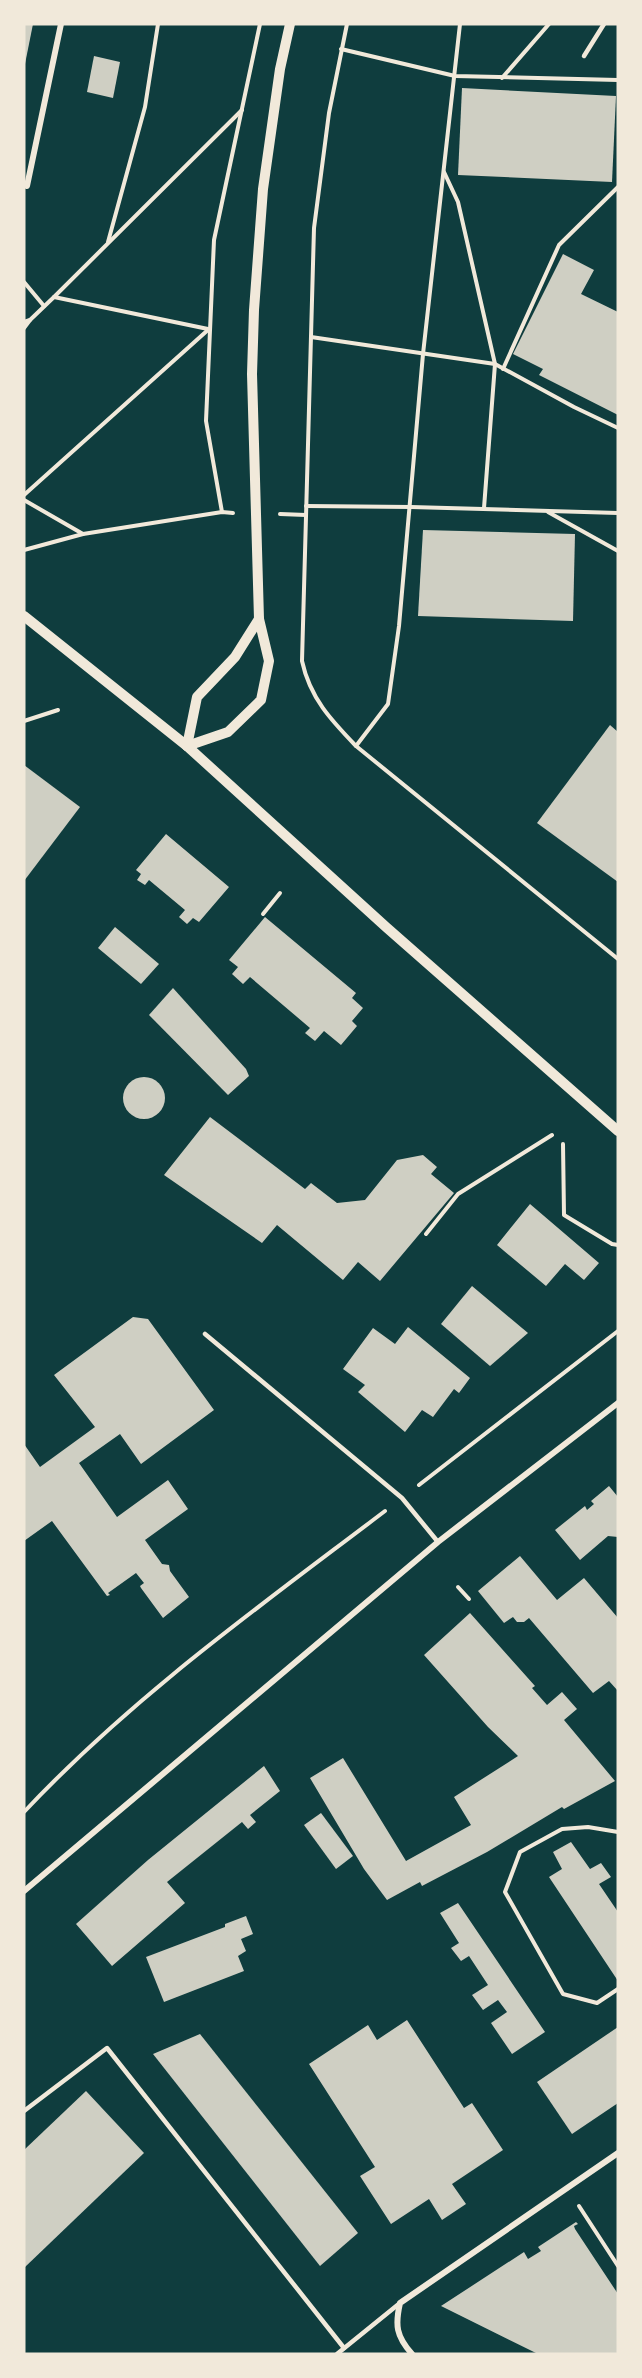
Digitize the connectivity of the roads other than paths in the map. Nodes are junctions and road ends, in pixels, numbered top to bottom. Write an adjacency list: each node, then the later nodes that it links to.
1 (61, 24): 5 (street)
2 (290, 24): 7 (street)
3 (604, 24): 4 (lane)
4 (584, 56)
5 (27, 186)
6 (24, 616): 8 (street)
7 (259, 619): 8 (street); 8 (street)
8 (187, 746): 9 (street)
9 (618, 1131)
10 (205, 1334): 12 (lane)
11 (618, 1403): 12 (street)
12 (438, 1542): 13 (street)
13 (24, 1891)
14 (24, 2111): 17 (lane)
15 (618, 2152): 16 (street)
16 (400, 2303): 17 (lane); 19 (street)
17 (344, 2348): 18 (lane)
18 (338, 2354)
19 (412, 2354)

